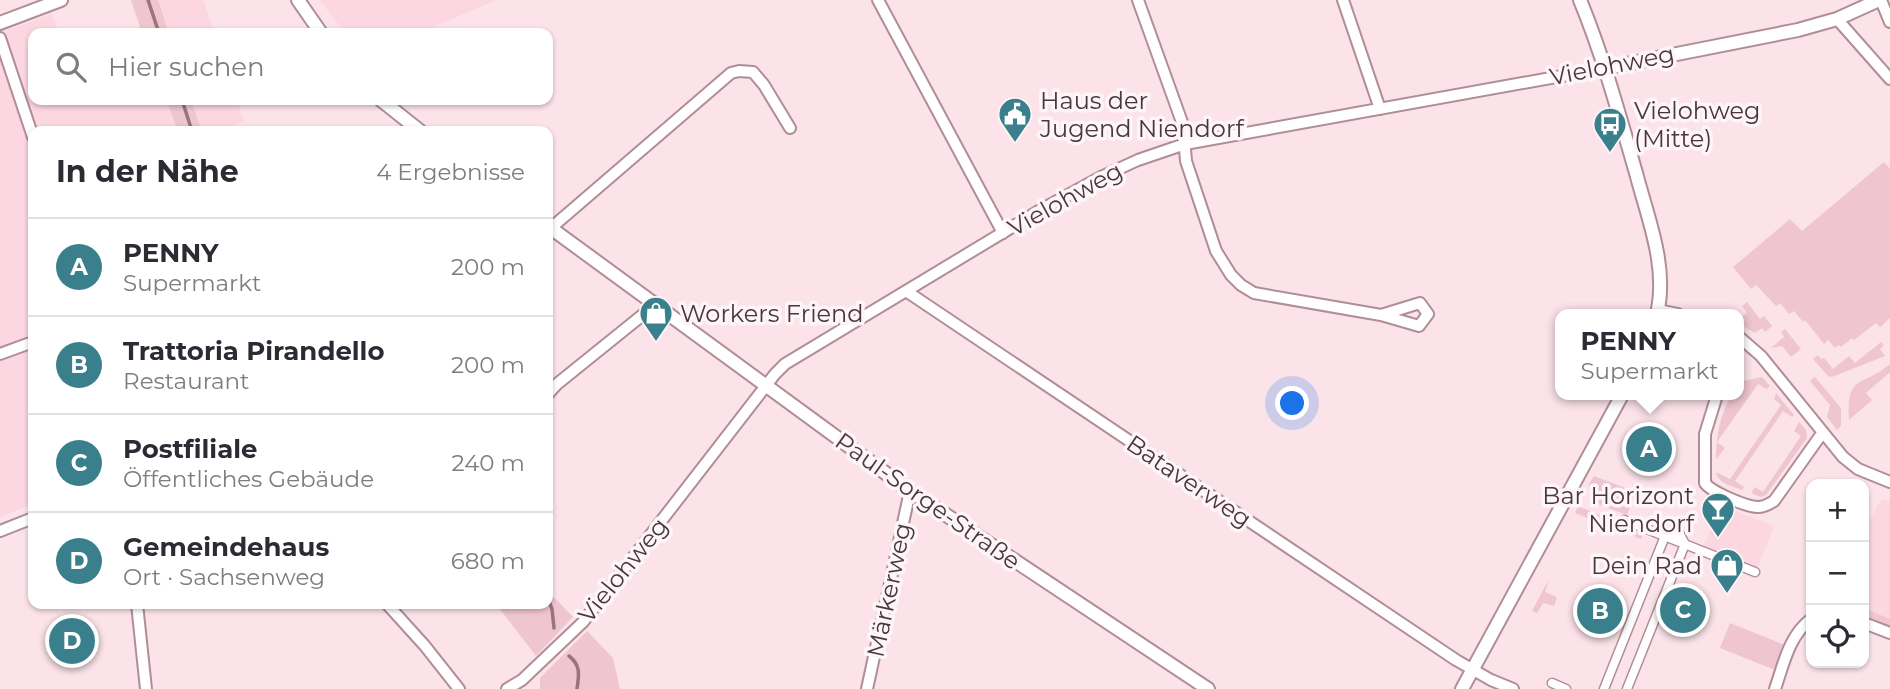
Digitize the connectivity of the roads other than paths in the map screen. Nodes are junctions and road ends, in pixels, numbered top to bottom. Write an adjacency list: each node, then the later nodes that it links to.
1 (59, 0): 10 (street)
2 (298, 0): 11 (street)
3 (878, 0): 23 (street)
4 (1138, 0): 20 (street)
5 (1343, 0): 16 (street)
6 (1580, 0): 13 (street)
7 (1880, 0): 8 (street, Vielohweg); 9 (street, Vielohweg)
8 (1837, 19): 13 (street, Vielohweg); 14 (street)
9 (1890, 22)
10 (0, 23)
11 (318, 28)
12 (0, 38): 17 (street)
13 (1606, 68): 16 (street, Vielohweg); 26 (street)
14 (1890, 79)
15 (387, 105): 18 (street)
16 (1380, 109): 20 (street, Vielohweg)
17 (29, 126)
18 (414, 126)
19 (790, 128): 21 (street, Paul-Sorge-Straße)
20 (1185, 144): 23 (street, Vielohweg); 27 (street)
21 (553, 224)
22 (553, 230): 25 (street, Paul-Sorge-Straße)
23 (1003, 233): 24 (street, Vielohweg)
24 (906, 291): 31 (street, Vielohweg); 49 (street, Bataverweg)
25 (655, 305): 31 (street, Paul-Sorge-Straße); 32 (street)
26 (1658, 309)
27 (1381, 315)
28 (1744, 343): 35 (street)
29 (28, 344): 30 (street)
30 (0, 354)
31 (766, 387): 37 (street, Paul-Sorge-Straße); 53 (street, Vielohweg)
32 (553, 388)
33 (1619, 400): 49 (street)
34 (1715, 400): 35 (street)
35 (1823, 432): 36 (street)
36 (1890, 482)
37 (910, 491): 54 (street, Märkerweg); 55 (street, Paul-Sorge-Straße)
38 (28, 520): 40 (street)
39 (1624, 520): 41 (street)
40 (0, 531)
41 (1665, 536): 42 (street); 59 (street)
42 (1685, 544): 43 (street); 60 (street)
43 (1755, 572)
44 (138, 609): 51 (street)
45 (392, 609): 52 (street)
46 (1806, 624): 61 (street)
47 (1869, 625): 48 (street)
48 (1890, 633)
49 (1473, 670): 56 (street); 57 (street, Bataverweg)
50 (1552, 683): 58 (street)
51 (146, 689)
52 (459, 689)
53 (507, 689)
54 (867, 689)
55 (1208, 689)
56 (1462, 689)
57 (1513, 689)
58 (1566, 689)
59 (1604, 689)
60 (1627, 689)
61 (1775, 689)

